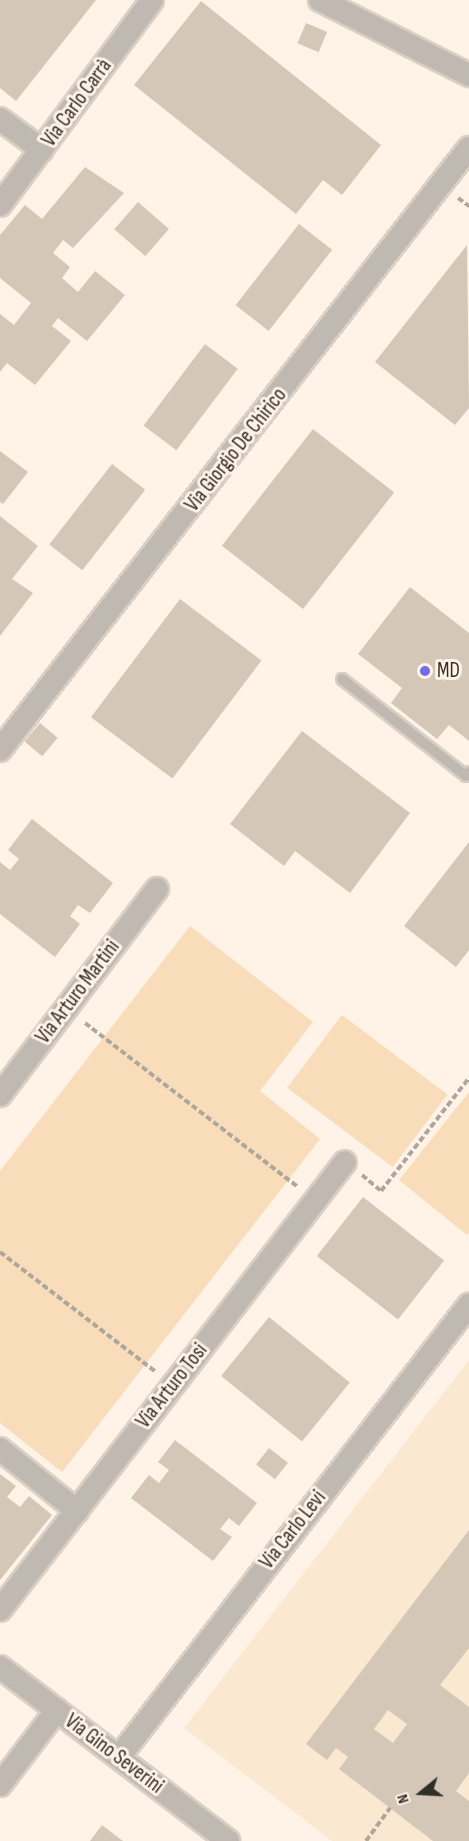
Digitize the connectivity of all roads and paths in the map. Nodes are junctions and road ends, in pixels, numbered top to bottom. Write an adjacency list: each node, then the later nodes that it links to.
1 (152, 0): 6 (street, Via Carlo Carrà)
2 (320, 0): 3 (street)
3 (469, 75)
4 (0, 119): 6 (street)
5 (469, 148): 9 (street, Via Giorgio De Chirico)
6 (42, 150): 7 (street, Via Carlo Carrà)
7 (0, 205)
8 (342, 679): 10 (lane)
9 (0, 750)
10 (469, 772)
11 (158, 889): 12 (street, Via Arturo Martini)
12 (65, 1008): 14 (street, Via Arturo Martini); 17 (path)
13 (469, 1078): 16 (path)
14 (0, 1095)
15 (345, 1162): 17 (street, Via Arturo Tosi)
16 (381, 1191)
17 (315, 1200): 20 (street, Via Arturo Tosi)
18 (0, 1252): 20 (path)
19 (469, 1305): 26 (street, Via Carlo Levi)
20 (173, 1385): 22 (street, Via Arturo Tosi)
21 (0, 1449): 22 (street)
22 (77, 1510): 23 (street, Via Arturo Tosi)
23 (0, 1610)
24 (0, 1667): 25 (street, Via Gino Severini)
25 (57, 1710): 26 (street, Via Gino Severini); 27 (street)
26 (119, 1757): 29 (street, Via Gino Severini)
27 (0, 1785)
28 (390, 1808): 30 (path)
29 (228, 1841)
30 (366, 1841)

